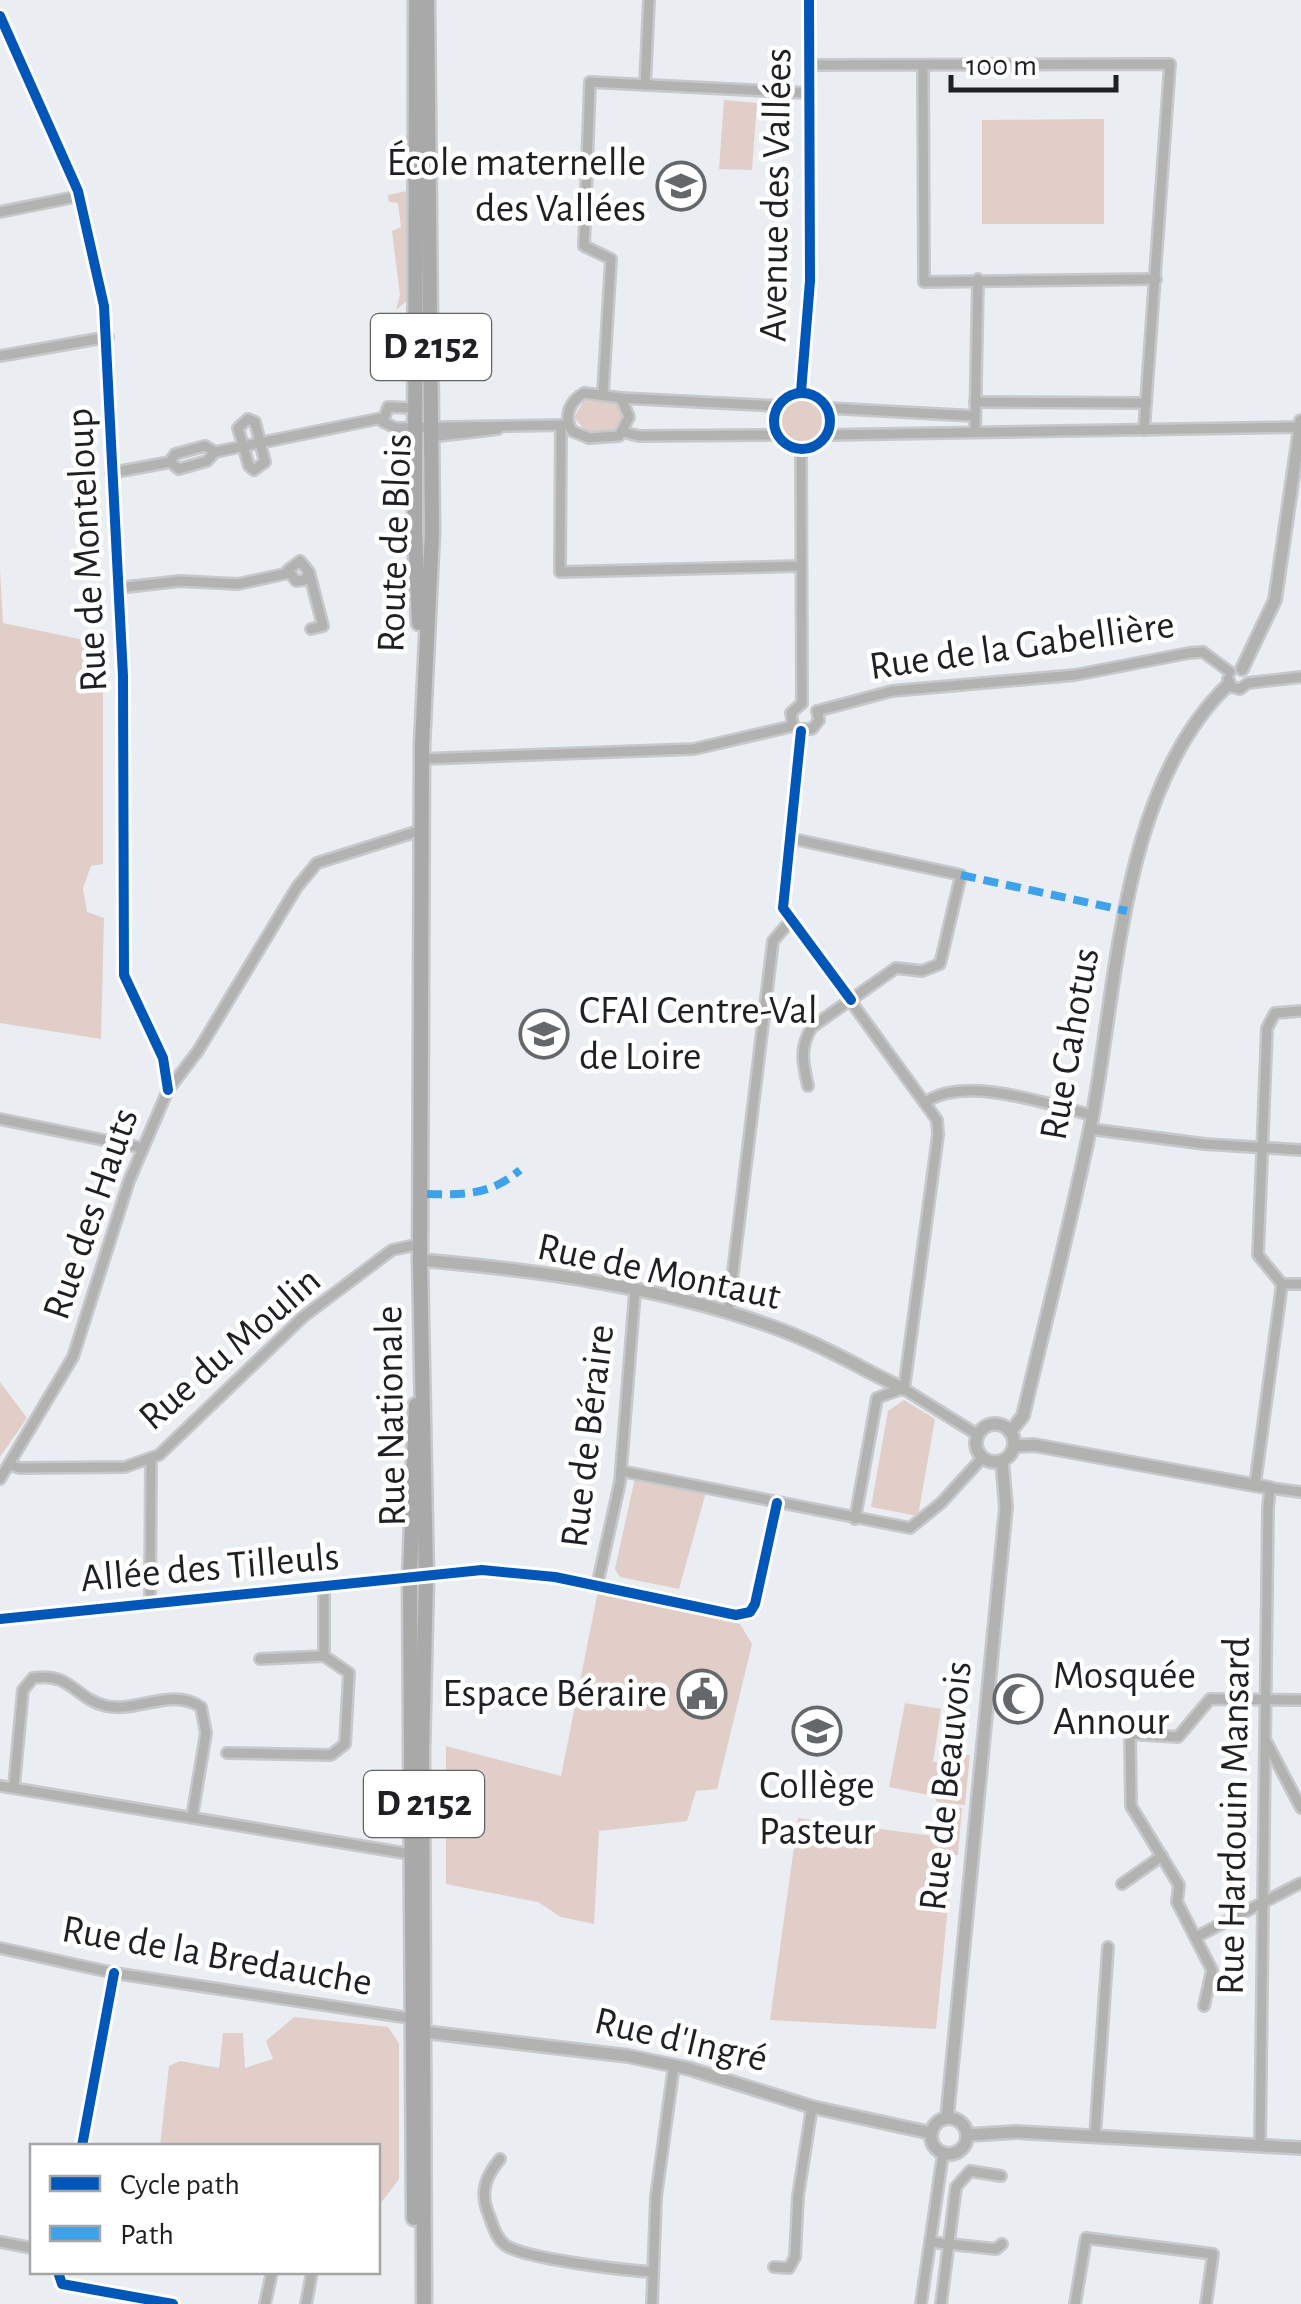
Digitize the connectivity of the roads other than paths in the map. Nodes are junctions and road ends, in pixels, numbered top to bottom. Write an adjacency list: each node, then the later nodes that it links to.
1 (416, 0): 10 (main road, Route de Blois / D 2152)
2 (427, 0): 10 (main road, Route de Blois / D 2152)
3 (649, 0): 8 (street)
4 (810, 0): 6 (street, Avenue des Vallées)
5 (0, 16): 11 (street, Rue de Monteloup)
6 (808, 65): 7 (street); 9 (street, Avenue des Vallées)
7 (923, 68): 13 (street); 14 (street)
8 (644, 85): 9 (street); 18 (street)
9 (810, 94): 17 (street, Avenue des Vallées)
10 (423, 124): 23 (main road, Route de Blois / D 2152); 29 (main road, Route de Blois / D 2152)
11 (80, 196): 12 (street); 15 (street, Rue de Monteloup)
12 (0, 212)
13 (978, 279): 14 (street); 20 (street)
14 (1156, 279): 21 (street)
15 (108, 337): 16 (street); 38 (street, Rue de Monteloup)
16 (0, 356)
17 (801, 392): 22 (street); 24 (street)
18 (603, 393): 19 (street); 28 (street)
19 (621, 398): 22 (street); 32 (street)
20 (975, 402): 21 (street); 25 (street)
21 (1146, 403): 30 (street)
22 (777, 406): 33 (street)
23 (416, 408): 26 (street); 29 (main road, Route de Blois / D 2152)
24 (828, 408): 25 (street); 34 (street)
25 (975, 416): 31 (street)
26 (382, 418): 29 (street); 35 (street)
27 (1300, 424): 30 (street); 42 (street, Rue Cahotus)
28 (565, 427): 29 (street); 32 (street); 39 (street)
29 (426, 429): 45 (main road, Route de Blois / D 2152)
30 (1144, 430): 31 (street)
31 (975, 431): 34 (street)
32 (623, 432): 33 (street)
33 (777, 435): 37 (street)
34 (826, 435): 37 (street)
35 (260, 442): 36 (street); 36 (street); 36 (street)
36 (243, 446): 38 (street)
37 (801, 449): 39 (street)
38 (111, 473): 40 (street, Rue de Monteloup)
39 (800, 566): 46 (street)
40 (118, 588): 41 (street); 56 (street, Rue de Monteloup)
41 (311, 629)
42 (1234, 675): 44 (street); 44 (street, Rue de la Gabellière); 47 (street, Rue de la Gabellière); 59 (street, Rue Cahotus)
43 (1301, 677): 44 (street, Rue de la Gabellière)
44 (1248, 682)
45 (422, 694): 49 (main road, Rue Nationale / D 2152)
46 (802, 703): 47 (street); 48 (street)
47 (818, 711): 48 (street)
48 (797, 728): 49 (street); 51 (street)
49 (422, 760): 50 (main road, Rue Nationale / D 2152)
50 (422, 830): 56 (street, Rue des Hauts); 63 (main road, Rue Nationale / D 2152)
51 (788, 838): 52 (street); 53 (street)
52 (790, 920): 53 (street); 69 (street)
53 (851, 1000): 55 (street); 57 (street)
54 (1301, 1011): 60 (street)
55 (808, 1086)
56 (168, 1090): 61 (street, Rue des Hauts)
57 (926, 1102): 59 (street); 70 (street)
58 (0, 1119): 61 (street)
59 (1091, 1122): 60 (street); 71 (street, Rue Cahotus)
60 (1262, 1147): 62 (street); 66 (street)
61 (142, 1148): 77 (street, Rue des Hauts)
62 (1301, 1150)
63 (420, 1244): 64 (main road, Rue Nationale / D 2152); 75 (street, Rue du Moulin)
64 (420, 1260): 65 (main road, Rue Nationale / D 2152); 68 (street, Rue de Montaut)
65 (421, 1280): 85 (main road, Rue Nationale / D 2152); 86 (main road, Rue Nationale)
66 (1282, 1284): 67 (street); 80 (street)
67 (1301, 1284)
68 (635, 1292): 69 (street, Rue de Montaut); 78 (street, Rue de Béraire)
69 (728, 1312): 70 (street, Rue de Montaut)
70 (904, 1389): 72 (street, Rue de Montaut); 84 (street)
71 (1010, 1432): 72 (street); 73 (street)
72 (978, 1435): 74 (street)
73 (1014, 1446): 76 (street); 80 (street)
74 (983, 1458): 76 (street); 84 (street)
75 (151, 1459): 77 (street, Rue du Moulin); 89 (street)
76 (1002, 1461): 114 (street, Rue de Beauvois)
77 (7, 1463): 79 (street, Rue des Hauts)
78 (620, 1471): 83 (street); 87 (street, Rue de Béraire)
79 (0, 1480)
80 (1255, 1485): 81 (street)
81 (1270, 1488): 82 (street); 93 (street, Rue Hardouin Mansard)
82 (1301, 1492)
83 (776, 1502): 84 (street); 87 (street, Rue de Béraire)
84 (856, 1519)
85 (426, 1578): 86 (street, Allée des Tilleuls); 87 (street, Rue de Béraire); 101 (main road, Rue Nationale / D 2152)
86 (410, 1580): 88 (street, Allée des Tilleuls); 101 (main road, Rue Nationale)
87 (597, 1586)
88 (324, 1588): 89 (street, Allée des Tilleuls); 91 (street)
89 (150, 1603): 90 (street, Allée des Tilleuls)
90 (0, 1619)
91 (324, 1656): 92 (street); 96 (street)
92 (260, 1659)
93 (1265, 1699): 94 (street); 95 (street, Rue Hardouin Mansard); 102 (street)
94 (1301, 1700)
95 (1266, 1741): 99 (street); 105 (street, Rue Hardouin Mansard)
96 (227, 1754)
97 (0, 1786): 98 (street)
98 (14, 1786): 100 (street); 100 (street)
99 (1301, 1808)
100 (192, 1817): 101 (street)
101 (419, 1855): 111 (main road, Rue Nationale / D 2152)
102 (1162, 1856): 104 (street); 106 (street)
103 (1301, 1883): 105 (street)
104 (1122, 1884)
105 (1262, 1904): 106 (street); 119 (street, Rue Hardouin Mansard)
106 (1196, 1937): 110 (street)
107 (1108, 1947): 117 (street)
108 (0, 1948): 109 (street, Rue de la Bredauche)
109 (114, 1973): 111 (street, Rue de la Bredauche); 118 (street)
110 (1204, 2006)
111 (419, 2025): 112 (street, Rue d'Ingré); 137 (main road, D 2152); 138 (main road, D 2152)
112 (674, 2066): 113 (street, Rue d'Ingré); 130 (street)
113 (812, 2107): 115 (street, Rue d'Ingré); 129 (street)
114 (947, 2118): 115 (street); 116 (street)
115 (932, 2132): 121 (street)
116 (968, 2135): 117 (street); 121 (street)
117 (1095, 2136): 119 (street)
118 (82, 2144)
119 (1260, 2145): 120 (street)
120 (1301, 2148)
121 (943, 2154): 125 (street)
122 (500, 2159): 130 (street)
123 (1001, 2176): 126 (street)
124 (0, 2242): 128 (street)
125 (930, 2242): 126 (street); 140 (street)
126 (948, 2244): 127 (street); 141 (street)
127 (1002, 2244)
128 (30, 2248)
129 (774, 2267)
130 (652, 2272): 139 (street)
131 (59, 2274): 134 (street)
132 (272, 2274): 135 (street)
133 (312, 2274): 136 (street)
134 (172, 2304)
135 (265, 2304)
136 (306, 2304)
137 (412, 2304)
138 (424, 2304)
139 (652, 2304)
140 (920, 2304)
141 (941, 2304)
142 (1075, 2304): 143 (street)
143 (1206, 2304)

